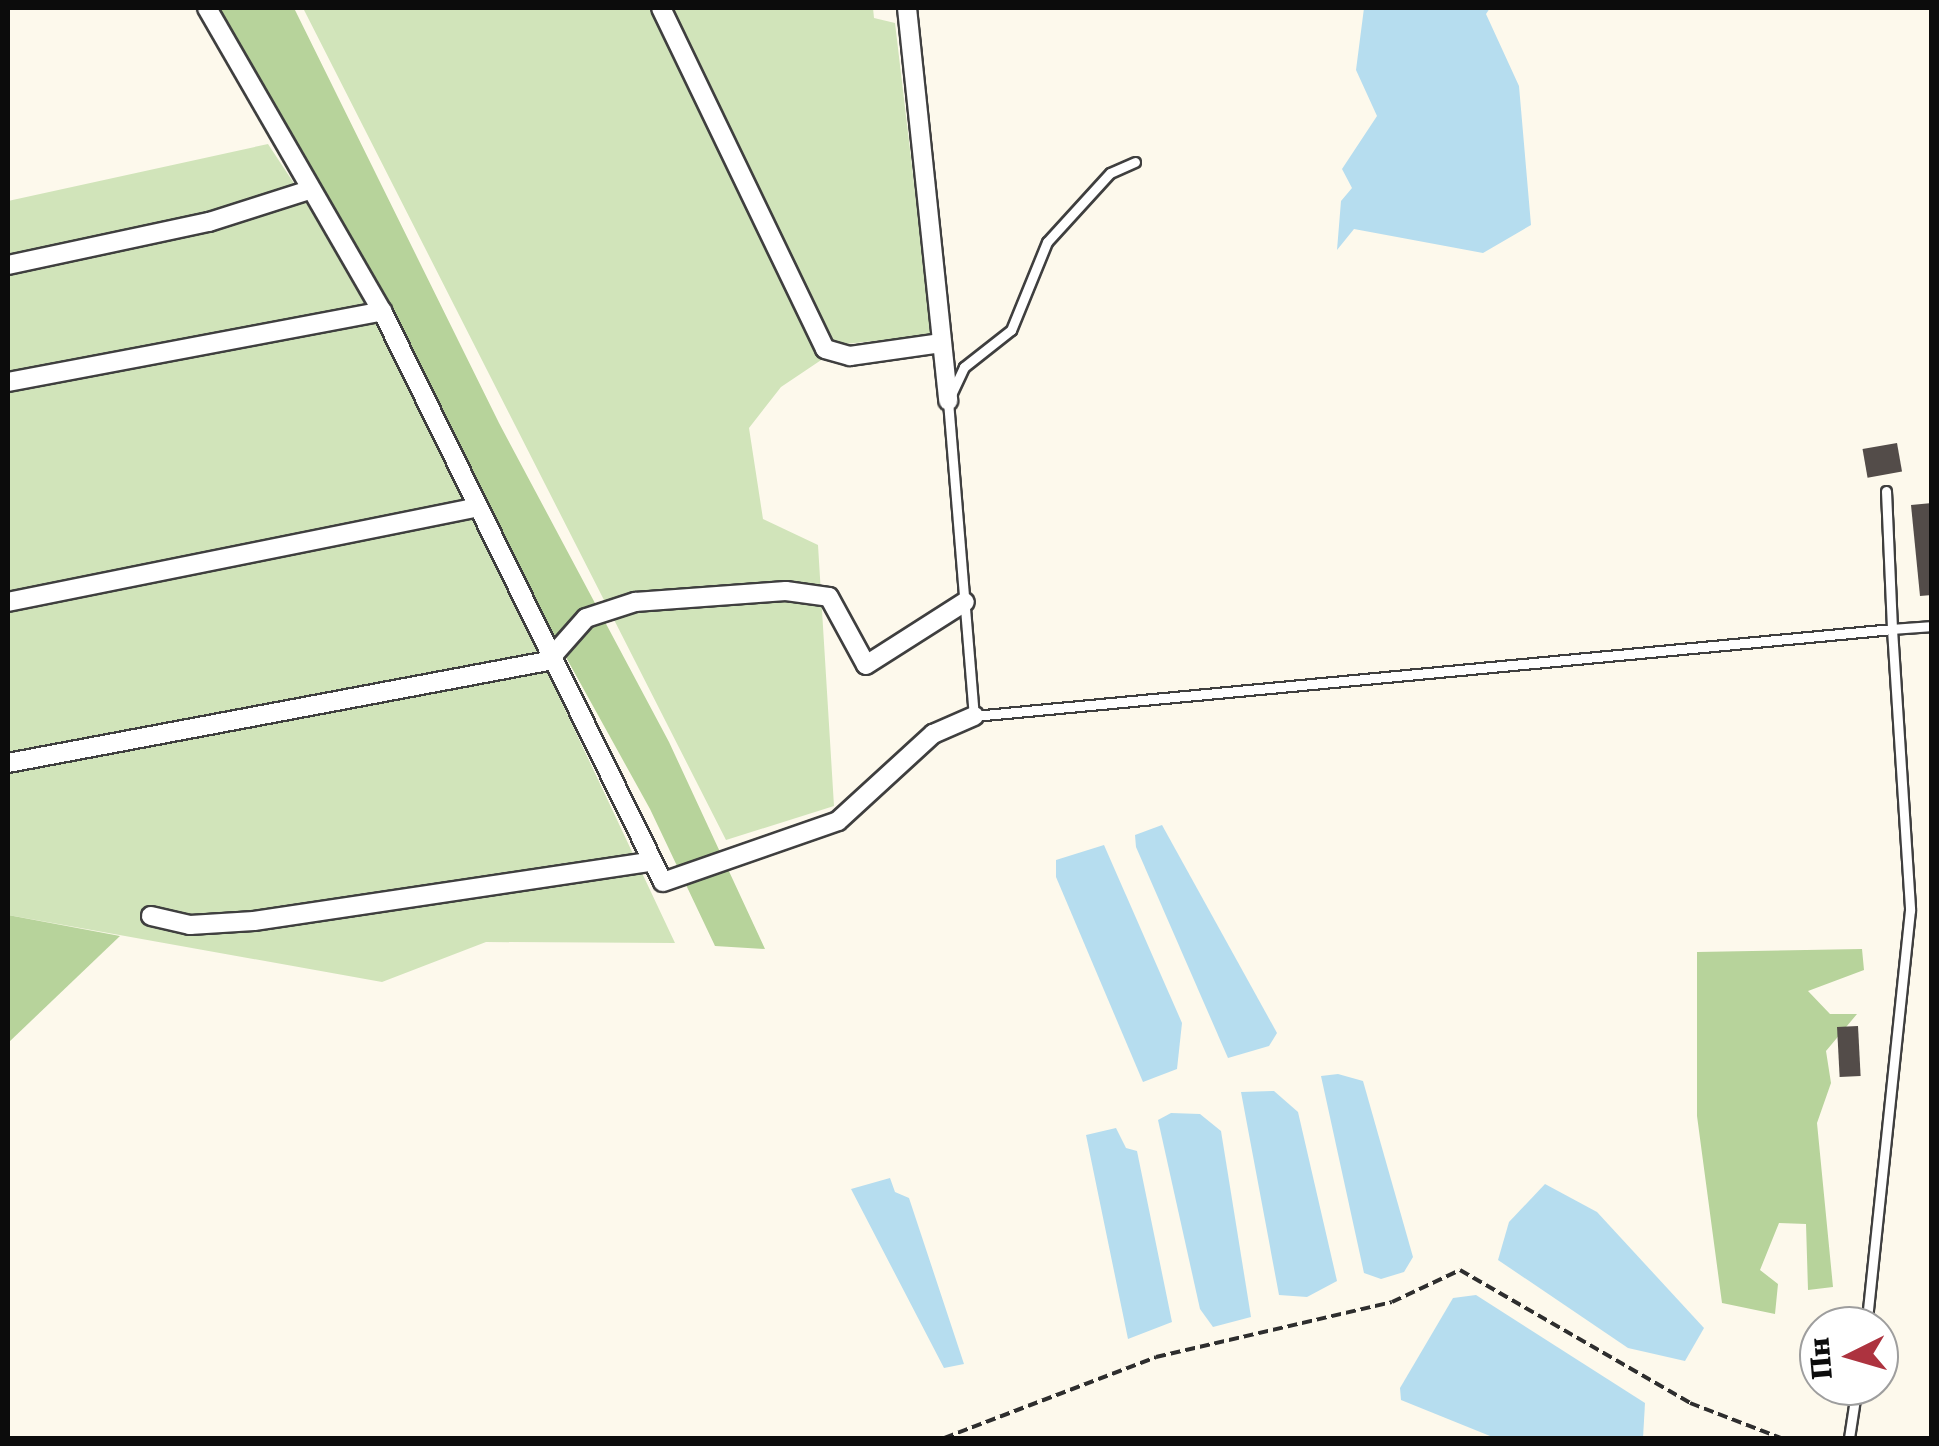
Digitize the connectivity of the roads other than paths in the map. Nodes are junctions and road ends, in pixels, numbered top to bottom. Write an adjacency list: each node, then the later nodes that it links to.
1 (207, 8): 5 (street)
2 (661, 8): 8 (street)
3 (907, 8): 8 (street)
4 (1135, 162): 10 (lane)
5 (306, 191): 6 (street); 7 (street)
6 (8, 265)
7 (382, 311): 9 (street); 12 (street)
8 (941, 343): 10 (street)
9 (8, 382)
10 (948, 400): 14 (lane)
11 (1886, 492): 16 (lane)
12 (476, 508): 13 (street); 17 (street)
13 (8, 602)
14 (965, 602): 17 (street); 18 (lane)
15 (1932, 626): 16 (lane)
16 (1892, 630): 18 (lane); 22 (lane)
17 (548, 661): 19 (street); 20 (street)
18 (974, 716): 20 (street)
19 (8, 763)
20 (649, 862): 21 (street)
21 (151, 916)
22 (1868, 1306)
23 (1854, 1406): 24 (lane)
24 (1849, 1438)

